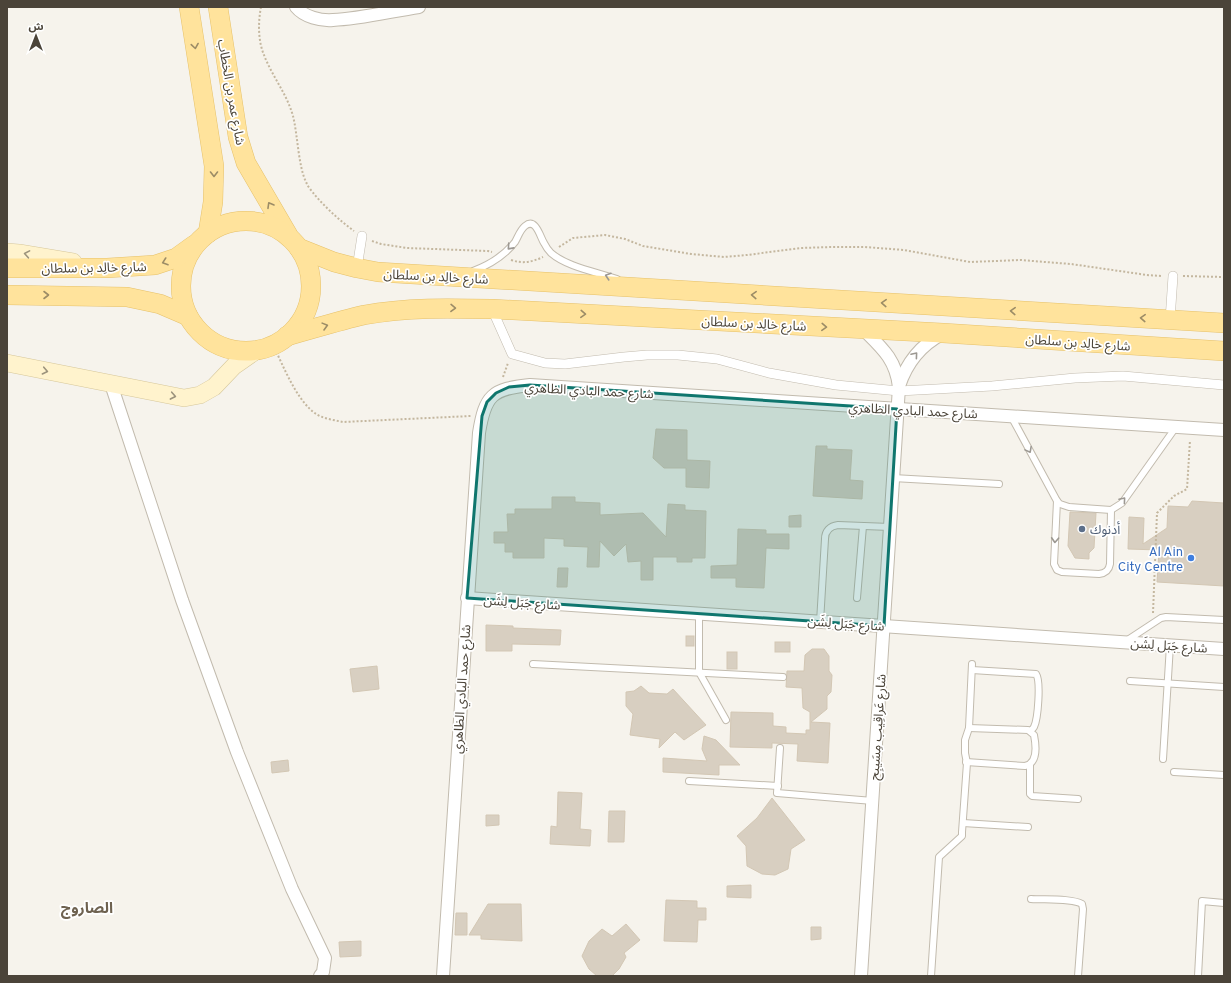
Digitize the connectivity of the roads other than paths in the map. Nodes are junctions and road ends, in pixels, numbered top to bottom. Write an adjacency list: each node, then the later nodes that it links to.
1 (189, 7): 6 (main road, one-way to 6)
2 (218, 7): 7 (main road, شارع عمر بن الخطاب, one-way to 2)
3 (296, 7): 4 (street)
4 (419, 7)
5 (362, 236): 11 (street)
6 (203, 237): 7 (main road); 10 (main road, شارع خالِد بن سلطان, one-way to 10); 17 (main road)
7 (294, 243): 11 (main road, شارع خالِد بن سلطان); 22 (main road)
8 (7, 252): 10 (main road, one-way to 8)
9 (7, 268): 10 (main road, شارع خالِد بن سلطان)
10 (107, 268)
11 (357, 268): 13 (main road, شارع خالِد بن سلطان)
12 (1173, 276): 18 (street)
13 (456, 277): 14 (main road, شارع خالِد بن سلطان); 14 (lane, one-way to 13)
14 (645, 288): 18 (main road, شارع خالِد بن سلطان, one-way to 14)
15 (7, 295): 17 (main road, شارع خالِد بن سلطان, one-way to 17)
16 (492, 309): 20 (main road, شارع خالِد بن سلطان, one-way to 20); 22 (main road, شارع خالِد بن سلطان, one-way to 16); 27 (street)
17 (188, 316): 22 (main road)
18 (1170, 320): 19 (main road, شارع خالِد بن سلطان)
19 (1224, 323)
20 (863, 329): 21 (main road, شارع خالِد بن سلطان); 27 (street, شارع عَراقِيب مِسَيبِح)
21 (943, 333): 23 (main road, شارع خالِد بن سلطان); 27 (street, شارع عَراقِيب مِسَيبِح, one-way to 21)
22 (272, 344): 25 (main road, one-way to 22)
23 (1224, 351)
24 (7, 363): 25 (main road, one-way to 25)
25 (111, 384): 70 (street)
26 (1224, 385): 27 (street)
27 (899, 389): 28 (street, شارع عَراقِيب مِسَيبِح)
28 (898, 409): 29 (street, شارع حمد البادي الظاهري); 32 (street, شارع عَراقِيب مِسَيبِح); 38 (street, شارع حمد البادي الظاهري)
29 (1011, 416): 30 (street, شارع حمد البادي الظاهري); 34 (lane, one-way to 34)
30 (1176, 427): 31 (street, شارع حمد البادي الظاهري); 35 (lane, one-way to 30)
31 (1224, 430)
32 (893, 478): 33 (lane); 37 (street, شارع عَراقِيب مِسَيبِح)
33 (999, 484)
34 (1057, 502): 35 (lane); 35 (lane, one-way to 35)
35 (1111, 510)
36 (863, 526): 37 (lane); 39 (lane); 42 (lane)
37 (890, 527): 43 (street, شارع عَراقِيب مِسَيبِح)
38 (467, 598): 40 (street, شارع جَبَل لِشَن); 71 (street, شارع حمد البادي الظاهري)
39 (857, 598)
40 (699, 614): 42 (street, شارع جَبَل لِشَن); 48 (lane)
41 (1224, 620): 44 (lane)
42 (820, 622): 43 (street, شارع جَبَل لِشَن)
43 (884, 626): 44 (street, شارع جَبَل لِشَن); 65 (street, شارع عَراقِيب مِسَيبِح)
44 (1125, 642): 45 (street, شارع جَبَل لِشَن)
45 (1170, 644): 46 (street, شارع جَبَل لِشَن); 51 (lane)
46 (1224, 649)
47 (533, 664): 48 (lane)
48 (699, 672): 49 (lane); 53 (lane)
49 (782, 677)
50 (1130, 681): 51 (lane)
51 (1168, 684): 52 (lane); 57 (lane)
52 (1224, 687)
53 (726, 720)
54 (969, 728): 55 (lane); 55 (lane); 58 (lane)
55 (1030, 731): 59 (lane)
56 (780, 748): 63 (lane)
57 (1163, 759)
58 (966, 762): 59 (lane); 66 (lane)
59 (1030, 765): 64 (lane)
60 (1174, 772): 61 (lane)
61 (1224, 775)
62 (689, 781): 63 (lane)
63 (778, 786): 65 (lane)
64 (1078, 799)
65 (873, 801): 72 (street, شارع عَراقِيب مِسَيبِح)
66 (963, 823): 67 (lane); 73 (lane)
67 (1028, 827)
68 (1031, 899): 74 (lane)
69 (1224, 903): 75 (lane)
70 (320, 976)
71 (443, 976)
72 (861, 976)
73 (931, 976)
74 (1078, 976)
75 (1198, 976)

